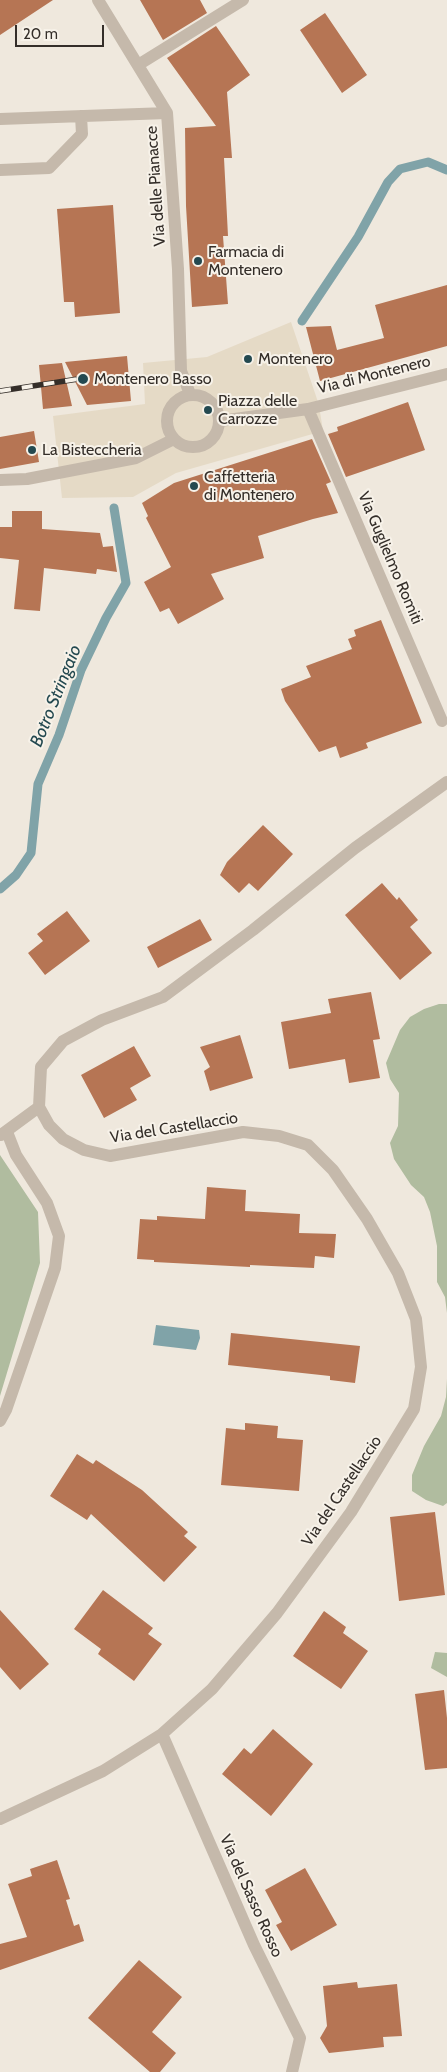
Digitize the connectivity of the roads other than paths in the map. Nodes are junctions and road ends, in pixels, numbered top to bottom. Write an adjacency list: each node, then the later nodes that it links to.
1 (98, 0): 3 (street, Via delle Pianacce)
2 (243, 0): 3 (street)
3 (138, 65): 4 (street, Via delle Pianacce)
4 (167, 113): 5 (street); 9 (street, Via delle Pianacce)
5 (81, 116): 6 (street); 7 (street)
6 (0, 119)
7 (0, 170)
8 (447, 374): 10 (street, Via di Montenero)
9 (190, 394): 11 (street); 12 (street)
10 (308, 409): 11 (street, Via di Montenero); 14 (street, Via Guglielmo Romiti)
11 (220, 421): 12 (street)
12 (174, 439): 13 (street)
13 (0, 480)
14 (442, 721)
15 (447, 782): 16 (street)
16 (40, 1107): 17 (street); 19 (street, Via del Castellaccio)
17 (3, 1134): 18 (street)
18 (0, 1421)
19 (162, 1734): 20 (street, Via del Castellaccio); 21 (street, Via del Sasso Rosso)
20 (0, 1819)
21 (292, 2072)

